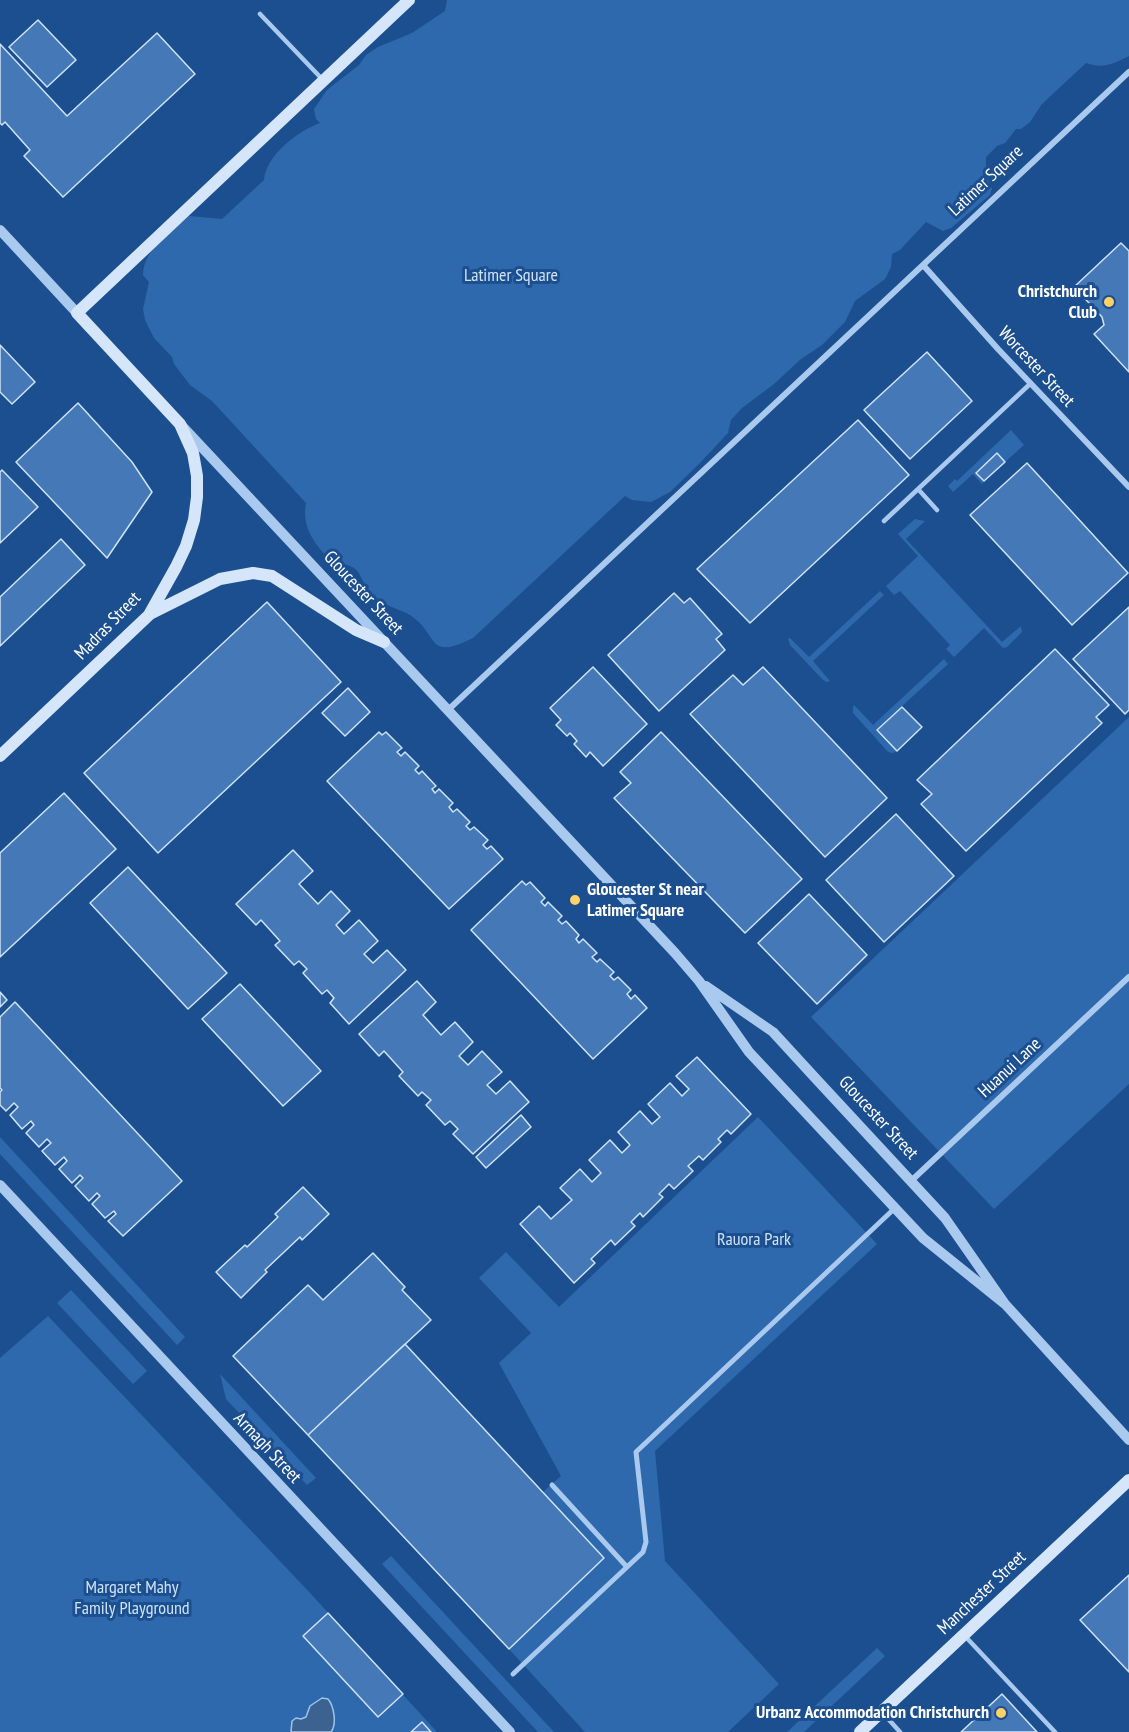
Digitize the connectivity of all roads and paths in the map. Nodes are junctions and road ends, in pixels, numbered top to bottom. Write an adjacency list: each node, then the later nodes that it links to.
1 (409, 0): 4 (main road)
2 (260, 14): 4 (lane)
3 (1129, 72): 6 (street, Latimer Square)
4 (323, 80): 7 (main road)
5 (0, 230): 7 (street, Gloucester Street)
6 (923, 265): 8 (street, Worcester Street); 16 (street, Latimer Square)
7 (77, 313): 9 (main road, Gloucester Street)
8 (1030, 383): 10 (street, Worcester Street); 11 (lane)
9 (180, 424): 14 (main road, Madras Street); 15 (street, Gloucester Street)
10 (1129, 488)
11 (918, 489): 12 (lane); 13 (lane)
12 (937, 510)
13 (884, 521)
14 (149, 615): 15 (main road); 17 (main road, Madras Street)
15 (384, 642): 16 (street, Gloucester Street)
16 (448, 710): 19 (street, Gloucester Street)
17 (0, 756)
18 (1129, 977): 20 (street, Huanui Lane)
19 (699, 981): 20 (street, Gloucester Street); 22 (street, Gloucester Street)
20 (911, 1181): 23 (street, Gloucester Street)
21 (0, 1185): 31 (street, Armagh Street)
22 (895, 1208): 23 (street, Gloucester Street); 27 (street)
23 (1005, 1304): 24 (street, Gloucester Street)
24 (1129, 1440)
25 (1129, 1480): 28 (main road, Manchester Street)
26 (552, 1485): 27 (street)
27 (627, 1567): 29 (street)
28 (964, 1634): 30 (main road, Manchester Street); 34 (lane)
29 (513, 1674)
30 (881, 1712): 32 (main road, Manchester Street); 33 (lane)
31 (510, 1732)
32 (860, 1732)
33 (900, 1732)
34 (1054, 1732)

